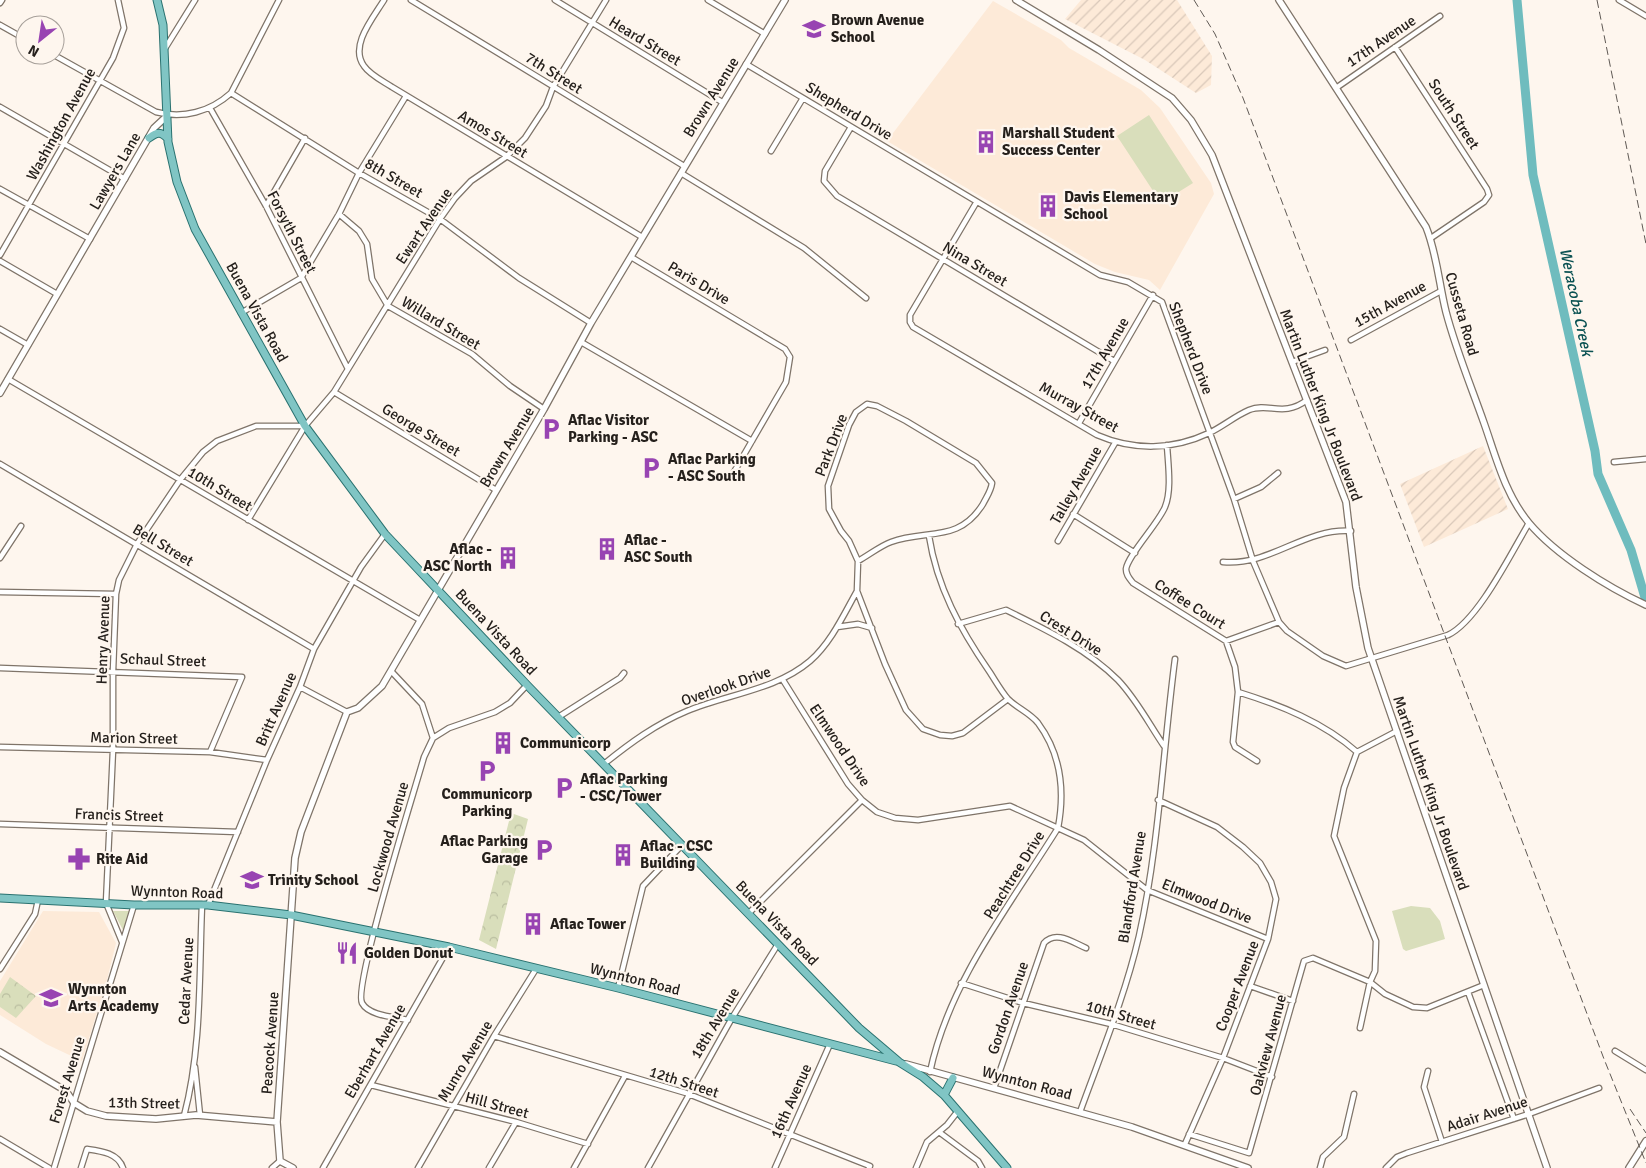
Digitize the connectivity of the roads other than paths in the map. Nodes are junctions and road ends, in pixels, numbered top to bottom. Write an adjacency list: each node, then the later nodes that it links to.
1 (118, 0): 24 (street, Washington Avenue)
2 (157, 0): 21 (main road, Buena Vista Road)
3 (195, 0): 21 (street)
4 (279, 0): 27 (street)
5 (384, 0): 28 (street, Amos Street)
6 (411, 0): 25 (street, 7th Street)
7 (555, 0): 16 (street, Heard Street)
8 (606, 0): 16 (street, Ewart Avenue)
9 (708, 0): 19 (street)
10 (785, 0): 19 (street, Brown Avenue)
11 (1279, 0): 26 (street, Cusseta Road)
12 (1618, 0): 15 (street)
13 (1020, 1): 72 (street, Martin Luther King Jr Boulevard)
14 (1440, 16): 20 (street, 17th Avenue)
15 (1646, 16)
16 (592, 23): 25 (street, Ewart Avenue); 30 (street, Heard Street)
17 (0, 25): 18 (street)
18 (15, 33)
19 (765, 34): 23 (street, Brown Avenue)
20 (1395, 47): 26 (street, 17th Avenue); 52 (street, South Street)
21 (164, 50): 33 (main road, Buena Vista Road)
22 (65, 61): 24 (street)
23 (746, 64): 29 (street, Shepherd Drive); 30 (street, Brown Avenue)
24 (99, 80): 33 (street); 38 (street, Washington Avenue)
25 (553, 87): 40 (street, Ewart Avenue); 41 (street, 7th Street)
26 (1336, 88): 52 (street, Cusseta Road)
27 (231, 92): 32 (street); 36 (street, 8th Street)
28 (406, 96): 40 (street, Amos Street); 42 (street)
29 (803, 98): 34 (street, Shepherd Drive); 39 (street)
30 (722, 102): 41 (street, Brown Avenue)
31 (0, 106): 38 (street)
32 (210, 108): 33 (street); 48 (street, Forsyth Street)
33 (168, 115): 35 (street, Lawyers Lane); 37 (main road, Buena Vista Road)
34 (851, 127): 46 (street, Shepherd Drive); 56 (street, Nina Street)
35 (148, 138): 37 (main road); 44 (street, Lawyers Lane)
36 (305, 138): 42 (street, 8th Street); 48 (street)
37 (168, 139): 64 (main road, Buena Vista Road)
38 (62, 143): 44 (street); 47 (street, Washington Avenue)
39 (770, 151)
40 (506, 157): 50 (street, Ewart Avenue); 51 (street, Amos Street)
41 (684, 166): 43 (street, Brown Avenue)
42 (359, 173): 49 (street); 50 (street, 8th Street)
43 (681, 173): 51 (street, Brown Avenue); 62 (street)
44 (125, 178): 53 (street, Lawyers Lane)
45 (0, 189): 47 (street)
46 (976, 203): 56 (street); 61 (street, Shepherd Drive)
47 (30, 205): 53 (street); 54 (street, Washington Avenue)
48 (266, 206): 58 (street, Forsyth Street)
49 (339, 214): 58 (street); 63 (street, Willard Street)
50 (440, 219): 63 (street, Ewart Avenue); 65 (street, 8th Street)
51 (642, 237): 55 (street, Brown Avenue)
52 (1431, 238): 59 (street, Cusseta Road)
53 (90, 239): 60 (street, Lawyers Lane)
54 (0, 255)
55 (631, 257): 65 (street, Brown Avenue); 82 (street, Paris Drive)
56 (944, 260): 71 (street, Nina Street); 79 (street, Murray Street)
57 (0, 261): 60 (street)
58 (301, 278): 64 (street); 73 (street, Forsyth Street)
59 (1441, 291): 67 (street, 15th Avenue); 95 (street, Cusseta Road)
60 (57, 294): 69 (street, Lawyers Lane)
61 (1153, 295): 71 (street, 17th Avenue); 81 (street, Shepherd Drive)
62 (866, 298)
63 (388, 306): 73 (street, Ewart Avenue); 78 (street, Willard Street)
64 (241, 313): 80 (main road, Buena Vista Road)
65 (591, 323): 68 (street, Brown Avenue)
66 (0, 329): 69 (street)
67 (1351, 340)
68 (581, 342): 78 (street, Brown Avenue); 82 (street)
69 (28, 345): 74 (street, Lawyers Lane)
70 (1325, 350): 72 (street)
71 (1114, 361): 79 (street, 17th Avenue)
72 (1292, 362): 77 (street, Martin Luther King Jr Boulevard)
73 (348, 369): 75 (street, Ewart Avenue)
74 (8, 379): 76 (street, Lawyers Lane); 90 (street, 10th Street)
75 (334, 392): 80 (street, Ewart Avenue); 91 (street, George Street)
76 (0, 393)
77 (1307, 400): 81 (street, Murray Street); 97 (street, Martin Luther King Jr Boulevard)
78 (544, 410): 91 (street, Brown Avenue)
79 (1079, 422): 83 (street, Murray Street)
80 (305, 426): 90 (street, Henry Avenue); 94 (street, Ewart Avenue); 98 (main road, Buena Vista Road)
81 (1210, 432): 84 (street, Murray Street); 92 (street, Shepherd Drive)
82 (752, 441): 88 (street, Paris Drive)
83 (1115, 443): 84 (street, Murray Street); 93 (street, Talley Avenue)
84 (1167, 445): 102 (street)
85 (1646, 459): 86 (street)
86 (1614, 462)
87 (0, 464): 101 (street, Bell Street)
88 (734, 472)
89 (1278, 473): 92 (street)
90 (180, 480): 94 (street, 10th Street); 101 (street, Henry Avenue)
91 (496, 490): 108 (street, Brown Avenue)
92 (1234, 500): 105 (street, Shepherd Drive)
93 (1073, 514): 100 (street, Talley Avenue); 102 (street)
94 (248, 520): 107 (street, 10th Street)
95 (1529, 523): 112 (street, Cusseta Road); 121 (street, Shepherd Drive)
96 (21, 526): 103 (street)
97 (1351, 531): 105 (street); 121 (street, Martin Luther King Jr Boulevard)
98 (385, 534): 107 (street, Britt Avenue); 108 (main road, Buena Vista Road)
99 (929, 536): 104 (street); 104 (street, Park Drive); 115 (street, Peachtree Drive)
100 (1058, 541)
101 (137, 544): 111 (street, Henry Avenue); 119 (street, Bell Street)
102 (1135, 553): 118 (street, Coffee Court)
103 (0, 558)
104 (858, 561): 109 (street)
105 (1253, 561): 106 (street); 114 (street, Shepherd Drive)
106 (1223, 562)
107 (354, 581): 113 (street, 10th Street); 119 (street, Britt Avenue)
108 (438, 589): 113 (street, Brown Avenue); 127 (main road, Buena Vista Road)
109 (857, 591): 116 (street, Overlook Drive); 117 (street)
110 (0, 592): 111 (street)
111 (116, 594): 123 (street, Henry Avenue)
112 (1646, 605)
113 (420, 620): 124 (street, Brown Avenue)
114 (1279, 622): 118 (street, Coffee Court); 121 (street, Shepherd Drive)
115 (958, 624): 130 (street, Peachtree Drive); 135 (street, Crest Drive)
116 (837, 627): 117 (street); 126 (street, Overlook Drive)
117 (872, 628): 130 (street)
118 (1226, 641): 129 (street)
119 (314, 649): 128 (street, Britt Avenue)
120 (1175, 659): 135 (street, Blandford Avenue)
121 (1372, 659): 133 (street, Martin Luther King Jr Boulevard)
122 (0, 668): 123 (street, Schaul Street)
123 (113, 671): 137 (street, Henry Avenue); 138 (street, Schaul Street)
124 (391, 671): 131 (street, Brown Avenue); 134 (street)
125 (624, 673): 132 (street)
126 (783, 680): 142 (street, Overlook Drive); 143 (street, Elmwood Drive)
127 (528, 685): 132 (main road, Buena Vista Road); 134 (street)
128 (300, 687): 131 (street); 140 (street, Britt Avenue)
129 (1238, 692): 139 (street); 141 (street)
130 (1008, 699): 147 (street, Peachtree Drive)
131 (348, 712): 157 (street)
132 (560, 716): 142 (main road, Buena Vista Road)
133 (1397, 731): 139 (street); 168 (street, Martin Luther King Jr Boulevard)
134 (433, 738): 158 (street, Lockwood Avenue)
135 (1164, 746): 144 (street, Blandford Avenue)
136 (0, 747): 137 (street, Marion Street)
137 (113, 750): 138 (street, Marion Street); 146 (street, Henry Avenue)
138 (210, 752): 140 (street, Marion Street)
139 (1357, 752): 166 (street)
140 (267, 760): 148 (street, Britt Avenue)
141 (1257, 761)
142 (604, 764): 149 (main road, Buena Vista Road)
143 (862, 800): 147 (street, Elmwood Drive); 156 (street)
144 (1158, 800): 150 (street, Blandford Avenue); 159 (street, Cooper Avenue)
145 (0, 824): 146 (street, Francis Street)
146 (110, 828): 148 (street, Francis Street); 153 (street, Henry Avenue)
147 (1058, 828): 150 (street, Elmwood Drive); 167 (street, Peachtree Drive)
148 (238, 832): 155 (street, Britt Avenue)
149 (682, 845): 156 (main road, Buena Vista Road); 170 (street)
150 (1147, 890): 159 (street, Elmwood Drive); 176 (street, Blandford Avenue)
151 (0, 898): 152 (main road, Wynnton Road)
152 (38, 900): 153 (main road, Wynnton Road); 164 (street)
153 (106, 903): 154 (main road, Wynnton Road); 160 (street)
154 (134, 905): 155 (main road, Wynnton Road); 160 (street, Forest Avenue)
155 (205, 905): 157 (main road, Wynnton Road); 183 (street, Cedar Avenue)
156 (749, 913): 161 (main road, Buena Vista Road)
157 (291, 915): 158 (main road, Wynnton Road); 205 (street, Peacock Avenue)
158 (374, 931): 162 (main road, Wynnton Road); 175 (street, Lockwood Avenue)
159 (1268, 938): 169 (street, Cooper Avenue)
160 (122, 942): 197 (street, Forest Avenue)
161 (778, 944): 174 (street, 18th Avenue); 184 (main road, Buena Vista Road)
162 (449, 947): 165 (main road, Wynnton Road); 175 (street, Eberhart Avenue)
163 (1086, 948): 173 (street, Gordon Avenue)
164 (0, 969)
165 (536, 969): 170 (main road, Wynnton Road); 178 (street, Munro Avenue)
166 (1370, 982): 171 (street); 172 (street, Oakview Avenue); 177 (street)
167 (961, 983): 173 (street, 10th Street); 187 (street, Peachtree Drive)
168 (1484, 985): 171 (street); 201 (street, Martin Luther King Jr Boulevard)
169 (1250, 986): 172 (street); 182 (street, Cooper Avenue)
170 (618, 988): 174 (main road, Wynnton Road)
171 (1468, 992): 204 (street)
172 (1293, 1001): 189 (street, Oakview Avenue)
173 (1023, 1002): 176 (street, 10th Street); 192 (street, Gordon Avenue)
174 (732, 1018): 179 (main road, Wynnton Road); 194 (street, 18th Avenue)
175 (408, 1020): 191 (street, Eberhart Avenue)
176 (1112, 1024): 182 (street, 10th Street); 200 (street, Blandford Avenue)
177 (1360, 1028)
178 (494, 1036): 188 (street, 12th Street); 198 (street, Munro Avenue)
179 (830, 1044): 184 (main road, Wynnton Road); 209 (street, 16th Avenue)
180 (1615, 1051): 185 (street)
181 (0, 1052): 197 (street, 13th Street)
182 (1223, 1058): 189 (street, 10th Street); 208 (street, Cooper Avenue)
183 (194, 1059): 202 (street); 203 (street)
184 (899, 1062): 187 (street, Wynnton Road); 196 (main road, Buena Vista Road)
185 (1646, 1070)
186 (1428, 1071): 212 (street)
187 (930, 1072): 190 (street, Wynnton Road)
188 (625, 1076): 194 (street, 12th Street); 213 (street)
189 (1272, 1077): 208 (street, Oakview Avenue)
190 (953, 1078): 192 (street, Wynnton Road); 196 (main road)
191 (370, 1085): 198 (street, Hill Street); 222 (street, Eberhart Avenue)
192 (994, 1088): 200 (street, Wynnton Road)
193 (1599, 1088): 201 (street, Adair Avenue)
194 (688, 1094): 209 (street, 12th Street); 226 (street, 18th Avenue)
195 (1354, 1094): 233 (street)
196 (944, 1095): 199 (main road, Buena Vista Road)
197 (74, 1103): 203 (street, 13th Street); 217 (street, Forest Avenue)
198 (453, 1106): 206 (street, Hill Street); 223 (street, Munro Avenue)
199 (958, 1111): 207 (street); 231 (main road, Buena Vista Road)
200 (1080, 1112): 214 (street, Wynnton Road)
201 (1529, 1114): 204 (street, Adair Avenue); 235 (street, Martin Luther King Jr Boulevard)
202 (200, 1115): 203 (street, 13th Street); 205 (street, 13th Street)
203 (184, 1116)
204 (1514, 1119): 212 (street, Adair Avenue)
205 (277, 1122): 215 (street, Peacock Avenue)
206 (516, 1122): 213 (street, Hill Street); 224 (street)
207 (939, 1132): 229 (street); 230 (street)
208 (1189, 1134): 214 (street, Cooper Avenue)
209 (789, 1135): 227 (street, 16th Avenue); 228 (street, 12th Street)
210 (0, 1139): 216 (street)
211 (1646, 1141): 236 (street)
212 (1442, 1142): 234 (street, Adair Avenue)
213 (588, 1144): 225 (street)
214 (1184, 1144): 232 (street, Wynnton Road)
215 (280, 1161): 220 (street); 221 (street)
216 (48, 1168)
217 (54, 1168)
218 (81, 1168): 219 (street)
219 (124, 1168)
220 (272, 1168)
221 (293, 1168)
222 (323, 1168)
223 (418, 1168)
224 (489, 1168)
225 (574, 1168)
226 (648, 1168)
227 (775, 1168)
228 (869, 1168)
229 (916, 1168)
230 (982, 1168)
231 (1007, 1168)
232 (1248, 1168)
233 (1320, 1168)
234 (1386, 1168)
235 (1547, 1168)
236 (1629, 1168)

